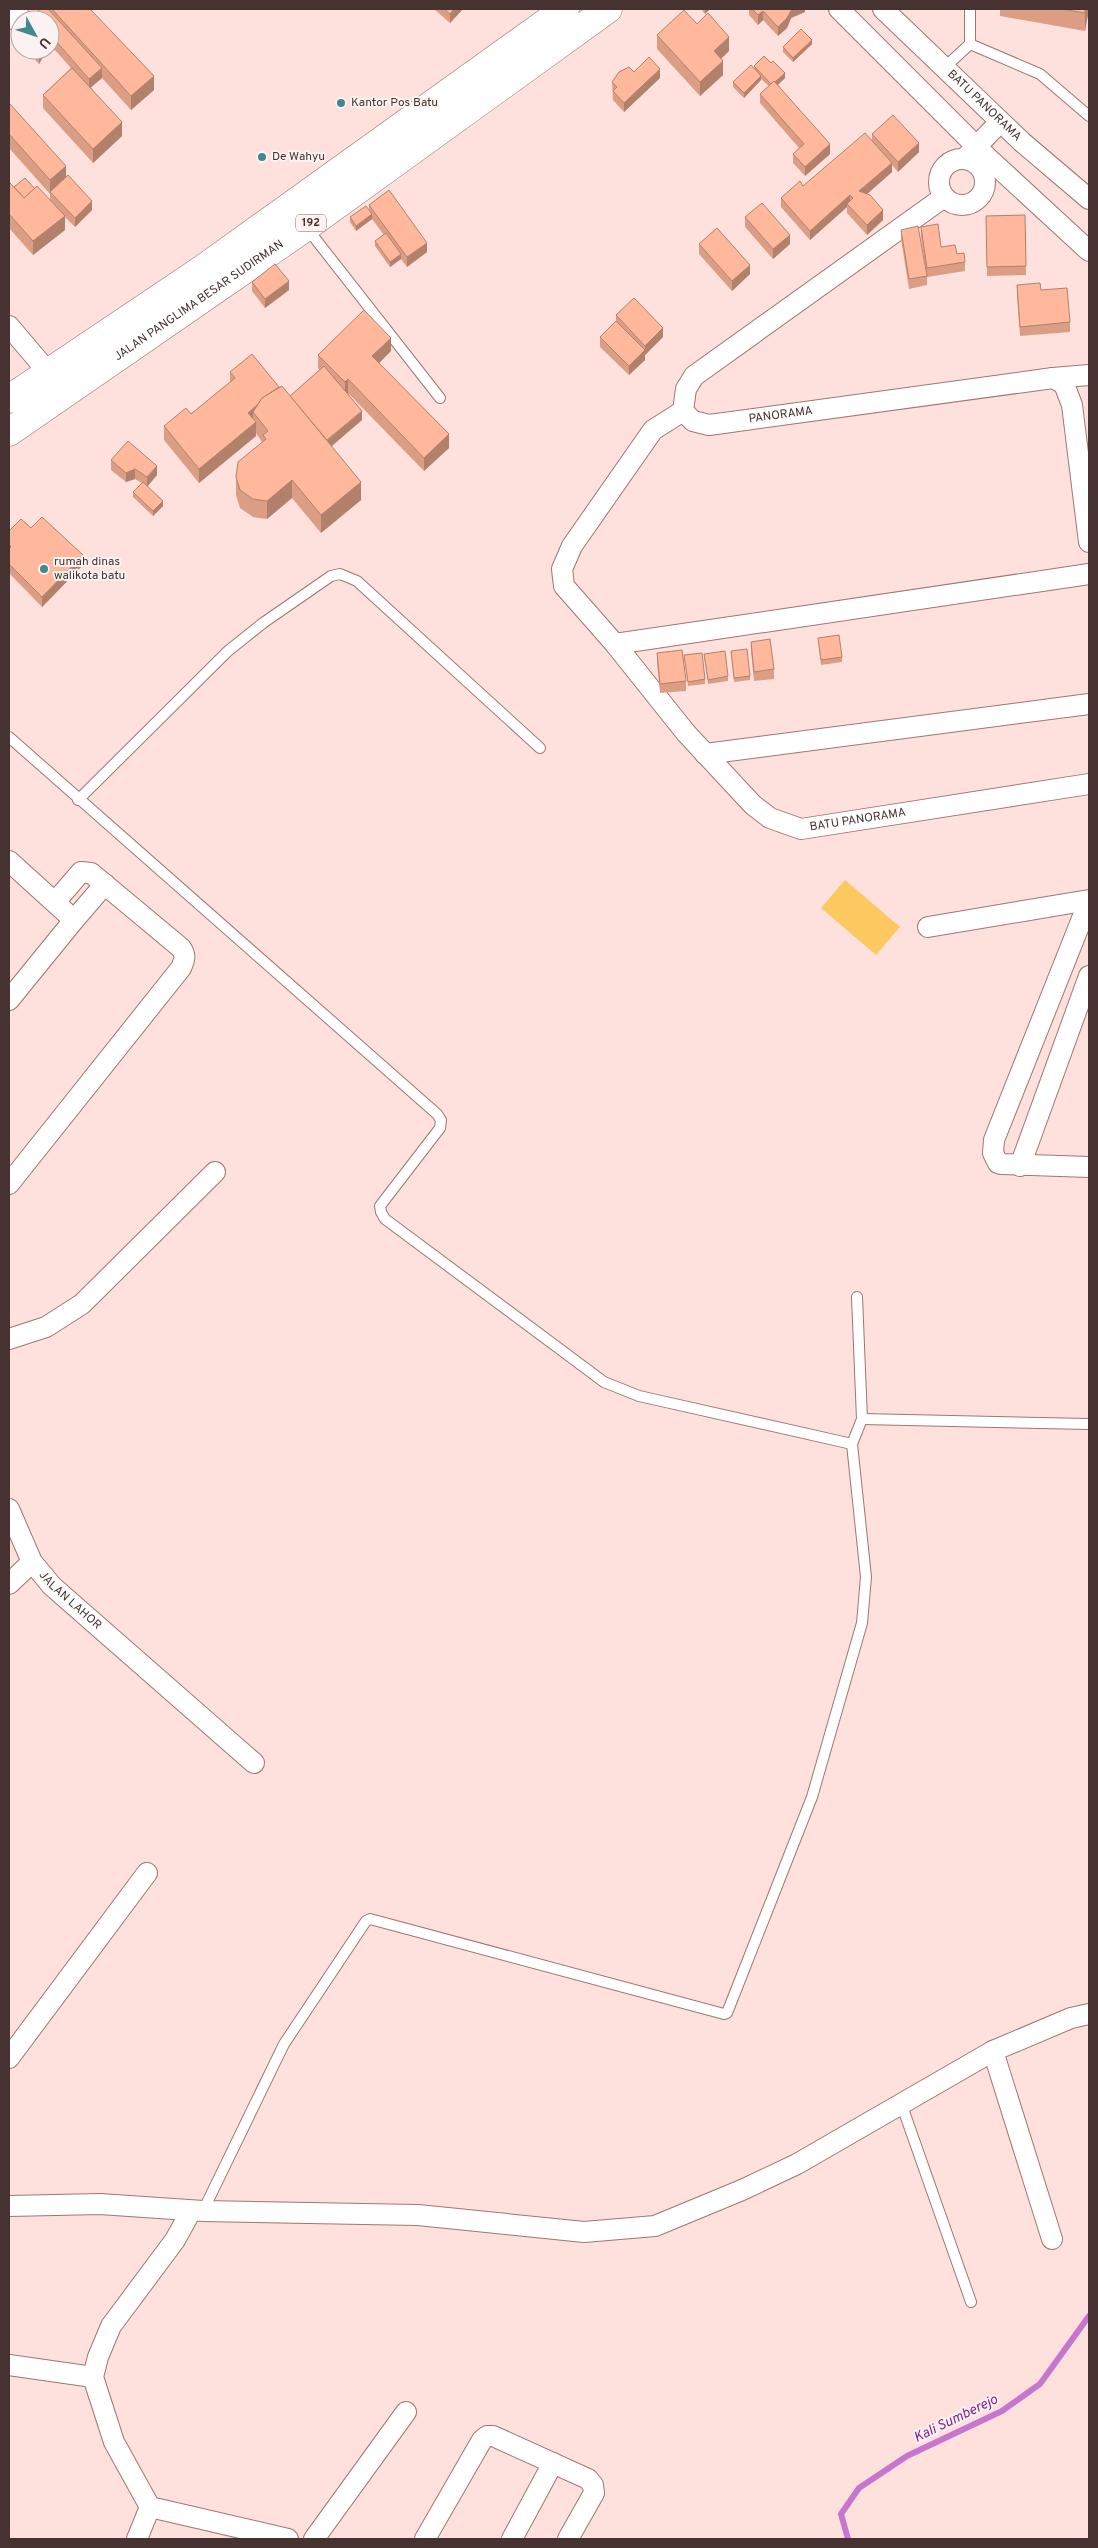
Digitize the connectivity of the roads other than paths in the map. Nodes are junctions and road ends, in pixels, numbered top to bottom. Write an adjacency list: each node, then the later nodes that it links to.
1 (18, 9): 7 (street)
2 (565, 9): 21 (main road, JALAN PANGLIMA BESAR SUDIRMAN / 192)
3 (608, 9): 18 (main road, JALAN PANGLIMA BESAR SUDIRMAN / 192)
4 (839, 9): 13 (street)
5 (884, 9): 9 (street, BATU PANORAMA)
6 (970, 9): 8 (lane)
7 (9, 19)
8 (970, 44): 9 (lane); 10 (lane)
9 (944, 68): 11 (street, BATU PANORAMA)
10 (1089, 116)
11 (1000, 122): 12 (street, BATU PANORAMA); 13 (street)
12 (1022, 142): 14 (street); 17 (street, BATU PANORAMA)
13 (970, 153): 14 (street); 15 (street); 16 (street)
14 (999, 167): 15 (street); 19 (street)
15 (985, 184): 16 (street)
16 (944, 197): 26 (street)
17 (1089, 199)
18 (306, 227): 24 (lane); 27 (main road, JALAN PANGLIMA BESAR SUDIRMAN / 192)
19 (1089, 251)
20 (9, 326): 21 (street)
21 (48, 372): 25 (main road, JALAN PANGLIMA BESAR SUDIRMAN / 192)
22 (1089, 375): 23 (street, PANORAMA)
23 (1053, 378): 26 (street, PANORAMA); 28 (street)
24 (440, 398)
25 (9, 399)
26 (684, 411): 30 (street, BATU PANORAMA)
27 (9, 432)
28 (1089, 542)
29 (1089, 574): 30 (street)
30 (615, 644): 34 (street, BATU PANORAMA)
31 (1089, 704): 34 (street)
32 (9, 737): 36 (lane)
33 (540, 748): 36 (lane)
34 (704, 754): 35 (street, BATU PANORAMA)
35 (1089, 784)
36 (78, 800): 55 (lane)
37 (9, 861): 40 (street)
38 (105, 884): 40 (street); 41 (street); 50 (street)
39 (1089, 901): 42 (street); 45 (street)
40 (55, 902): 41 (street)
41 (74, 920): 44 (street)
42 (928, 927)
43 (1089, 976): 46 (street)
44 (9, 1000)
45 (1048, 1009): 46 (street); 47 (street)
46 (1083, 1011): 47 (street)
47 (1020, 1166): 48 (street)
48 (1089, 1167)
49 (215, 1172): 52 (street)
50 (9, 1184)
51 (856, 1296): 53 (lane)
52 (9, 1339)
53 (862, 1419): 54 (lane); 55 (lane)
54 (1089, 1424)
55 (852, 1444): 66 (lane)
56 (9, 1509): 57 (street, JALAN LAHOR)
57 (32, 1562): 58 (street); 59 (street, JALAN LAHOR)
58 (9, 1584)
59 (254, 1763)
60 (147, 1873): 63 (street)
61 (1089, 2014): 62 (street)
62 (992, 2051): 64 (street); 67 (street)
63 (9, 2058)
64 (901, 2103): 66 (street); 68 (lane)
65 (9, 2206): 66 (street)
66 (197, 2211): 70 (street)
67 (1052, 2239)
68 (971, 2302)
69 (9, 2365): 70 (street)
70 (94, 2377): 73 (street)
71 (406, 2412): 76 (street)
72 (553, 2463): 77 (street); 78 (street); 79 (street)
73 (150, 2507): 74 (street); 75 (street)
74 (136, 2539)
75 (288, 2539)
76 (314, 2539)
77 (425, 2539)
78 (512, 2539)
79 (568, 2539)

